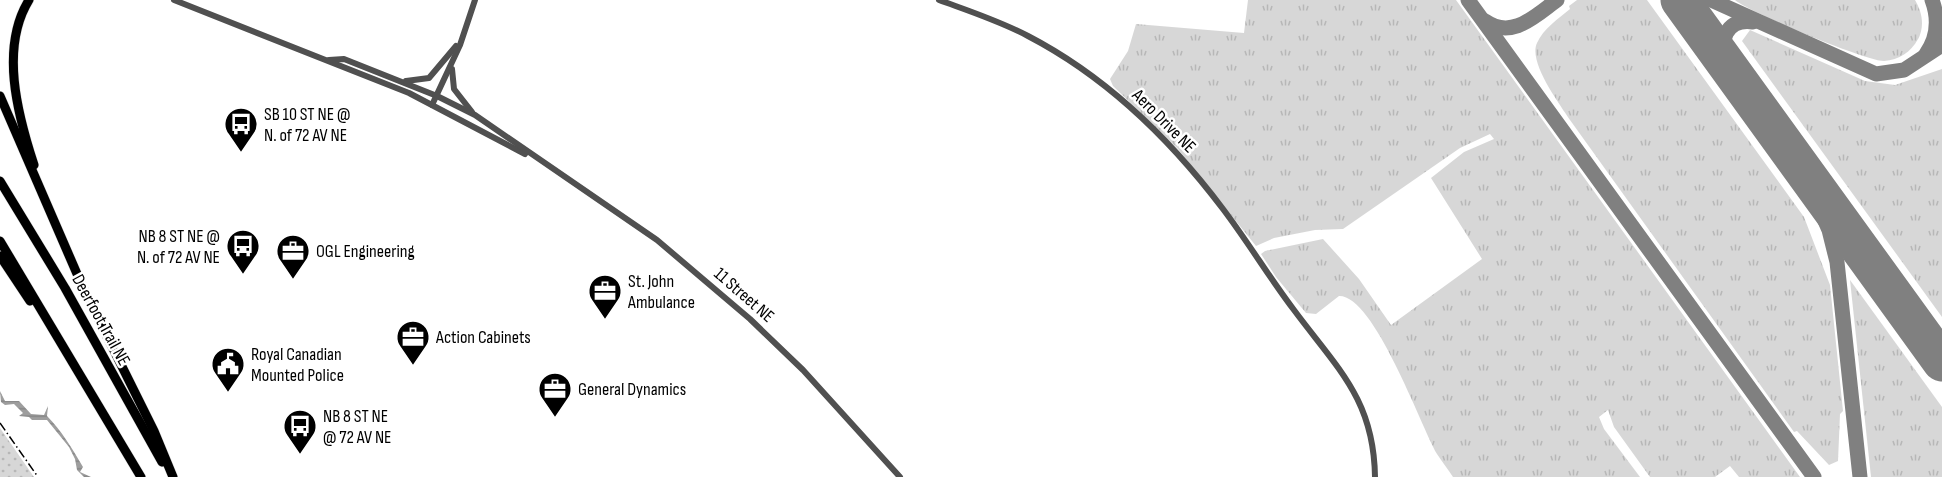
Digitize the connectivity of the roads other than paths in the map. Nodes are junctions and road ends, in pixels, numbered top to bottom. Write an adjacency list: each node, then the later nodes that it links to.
1 (28, 0): 15 (highway)
2 (174, 0): 6 (street, 11 Street NE)
3 (475, 0): 5 (street)
4 (939, 0): 22 (street, Aero Drive NE)
5 (464, 33): 7 (street); 8 (street)
6 (329, 60): 8 (street, 11 Street NE); 11 (street, 11 Street NE)
7 (452, 62): 10 (street); 12 (street)
8 (400, 81): 10 (street, 11 Street NE)
9 (0, 96): 15 (highway)
10 (437, 96): 11 (street); 12 (street, 11 Street NE)
11 (432, 105): 13 (street, 11 Street NE)
12 (476, 115): 13 (street, 11 Street NE)
13 (543, 163): 21 (street, 11 Street NE)
14 (0, 181): 20 (highway, Deerfoot Trail NE)
15 (50, 213): 20 (highway)
16 (0, 241): 18 (highway)
17 (0, 256): 18 (highway)
18 (66, 348): 19 (highway)
19 (141, 477)
20 (172, 477)
21 (900, 477)
22 (1375, 477)

